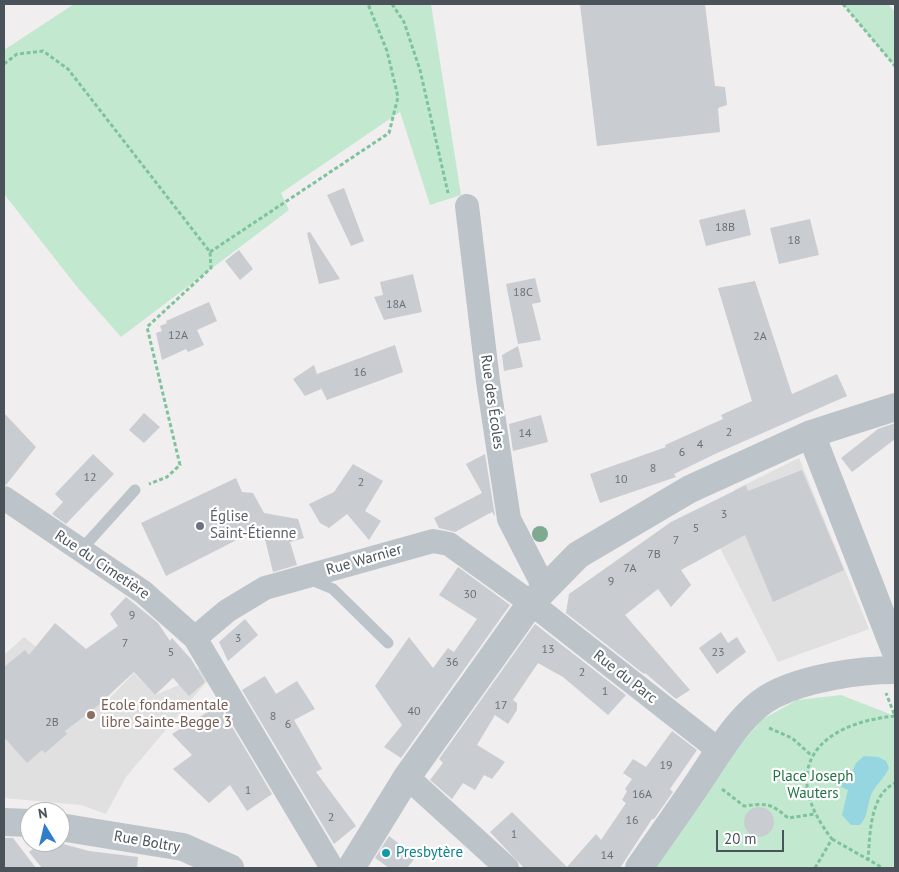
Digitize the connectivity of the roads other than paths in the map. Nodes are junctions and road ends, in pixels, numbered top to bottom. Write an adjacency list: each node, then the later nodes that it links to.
1 (458, 201): 8 (street, Rue des Écoles)
2 (895, 407): 3 (street)
3 (811, 434): 8 (street); 11 (street)
4 (135, 490): 6 (lane)
5 (4, 498): 6 (street, Rue du Cimetière)
6 (76, 547): 9 (street, Rue du Cimetière)
7 (305, 577): 8 (street, Rue Warnier); 9 (street, Rue Warnier); 10 (lane)
8 (538, 596): 12 (street, Rue du Parc); 13 (street)
9 (195, 638): 18 (street, Rue du Cimetière)
10 (388, 643)
11 (889, 663): 12 (street)
12 (720, 751): 21 (street)
13 (407, 777): 19 (street); 20 (street)
14 (4, 822): 15 (street)
15 (20, 823)
16 (70, 829): 17 (street, Rue Boltry)
17 (230, 868)
18 (332, 868)
19 (351, 868)
20 (506, 868)
21 (639, 868)

